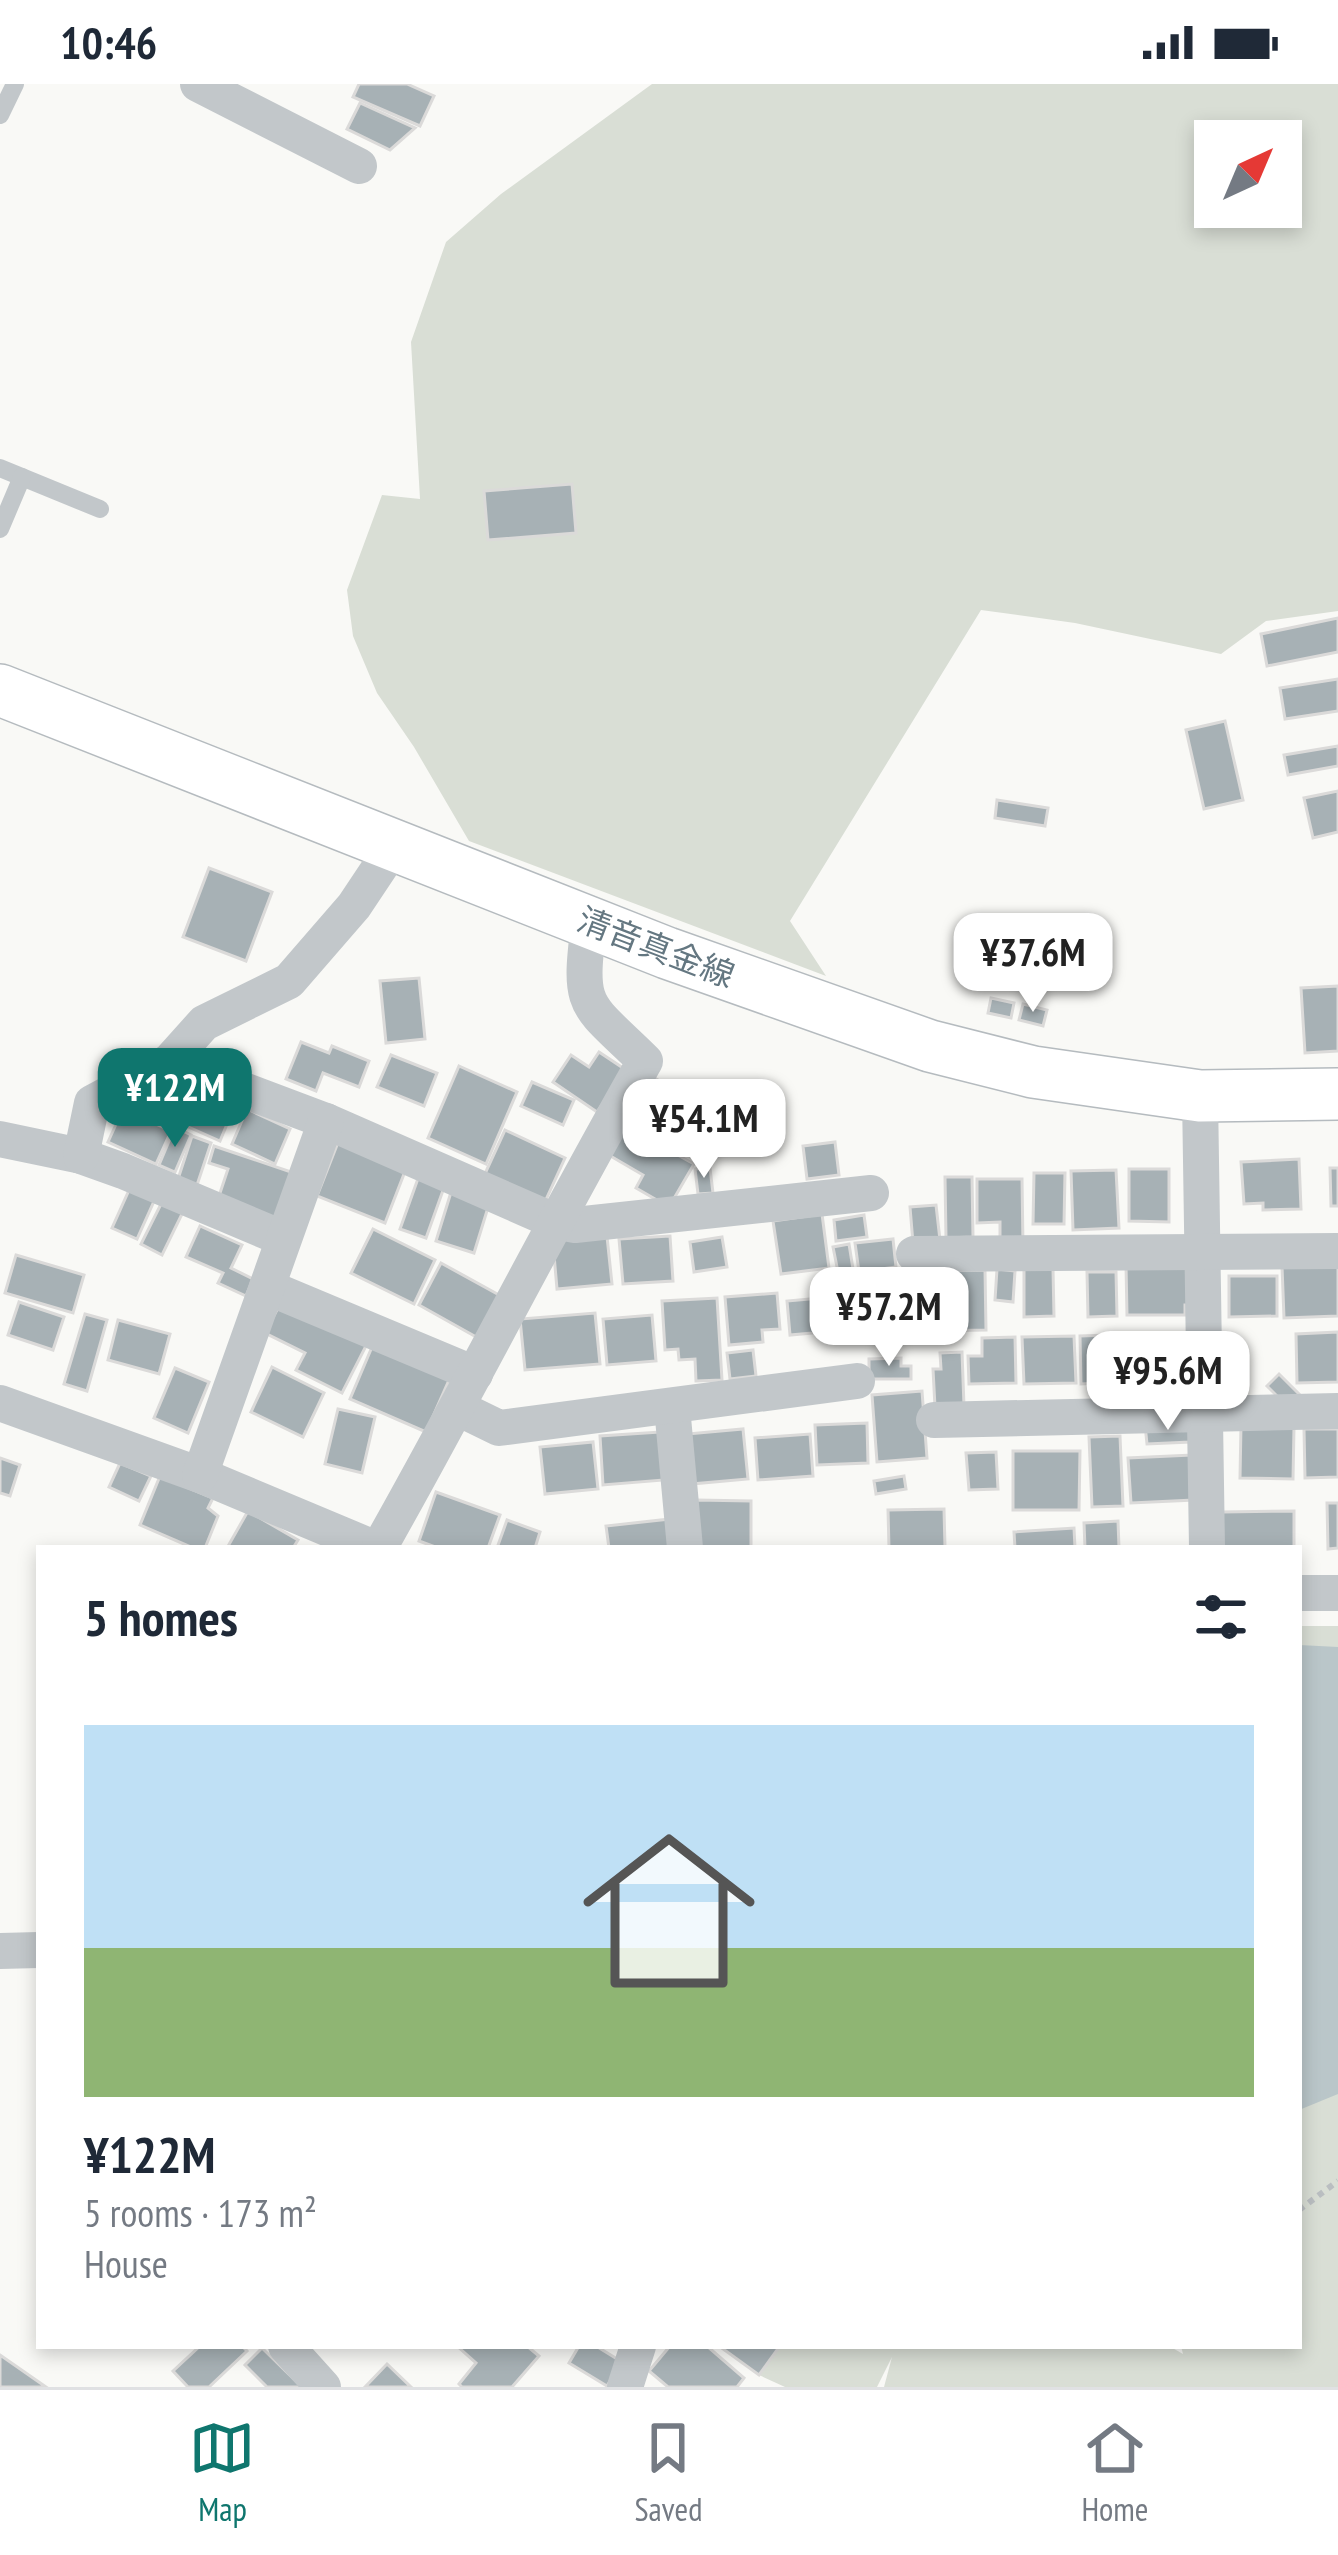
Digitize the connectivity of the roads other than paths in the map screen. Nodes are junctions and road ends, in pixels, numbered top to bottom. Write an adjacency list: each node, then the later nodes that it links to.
1 (15, 84): 3 (lane)
2 (198, 84): 4 (street)
3 (0, 115)
4 (358, 166)
5 (0, 468): 6 (lane)
6 (22, 477): 7 (lane); 8 (lane)
7 (100, 509)
8 (0, 530)
9 (0, 690): 10 (main road, 清音真金線)
10 (394, 846): 11 (main road, 清音真金線); 12 (street)
11 (589, 923): 14 (main road, 清音真金線); 19 (street)
12 (169, 1063): 15 (street); 17 (street)
13 (1338, 1094): 14 (main road, 清音真金線)
14 (1200, 1096): 21 (street)
15 (326, 1121): 19 (street); 20 (street)
16 (0, 1139): 17 (street)
17 (81, 1156): 20 (street)
18 (871, 1192): 19 (street)
19 (554, 1221): 25 (street)
20 (282, 1238): 24 (street)
21 (1203, 1251): 22 (street); 23 (street); 31 (street)
22 (1338, 1251)
23 (914, 1254)
24 (267, 1287): 25 (street); 33 (street)
25 (475, 1374): 29 (street)
26 (857, 1381): 28 (street)
27 (0, 1403): 33 (street)
28 (671, 1407): 29 (street); 36 (street)
29 (458, 1408): 35 (street)
30 (1338, 1412): 31 (street)
31 (1205, 1413): 32 (street); 37 (street)
32 (934, 1420)
33 (200, 1475): 34 (street)
34 (369, 1545)
35 (378, 1545)
36 (685, 1545)
37 (1207, 1545)
38 (1302, 1593): 39 (street)
39 (1338, 1593)
40 (36, 1950): 41 (street)
41 (0, 1951)
42 (289, 2349): 44 (street)
43 (637, 2349): 45 (street)
44 (323, 2387)
45 (625, 2387)

